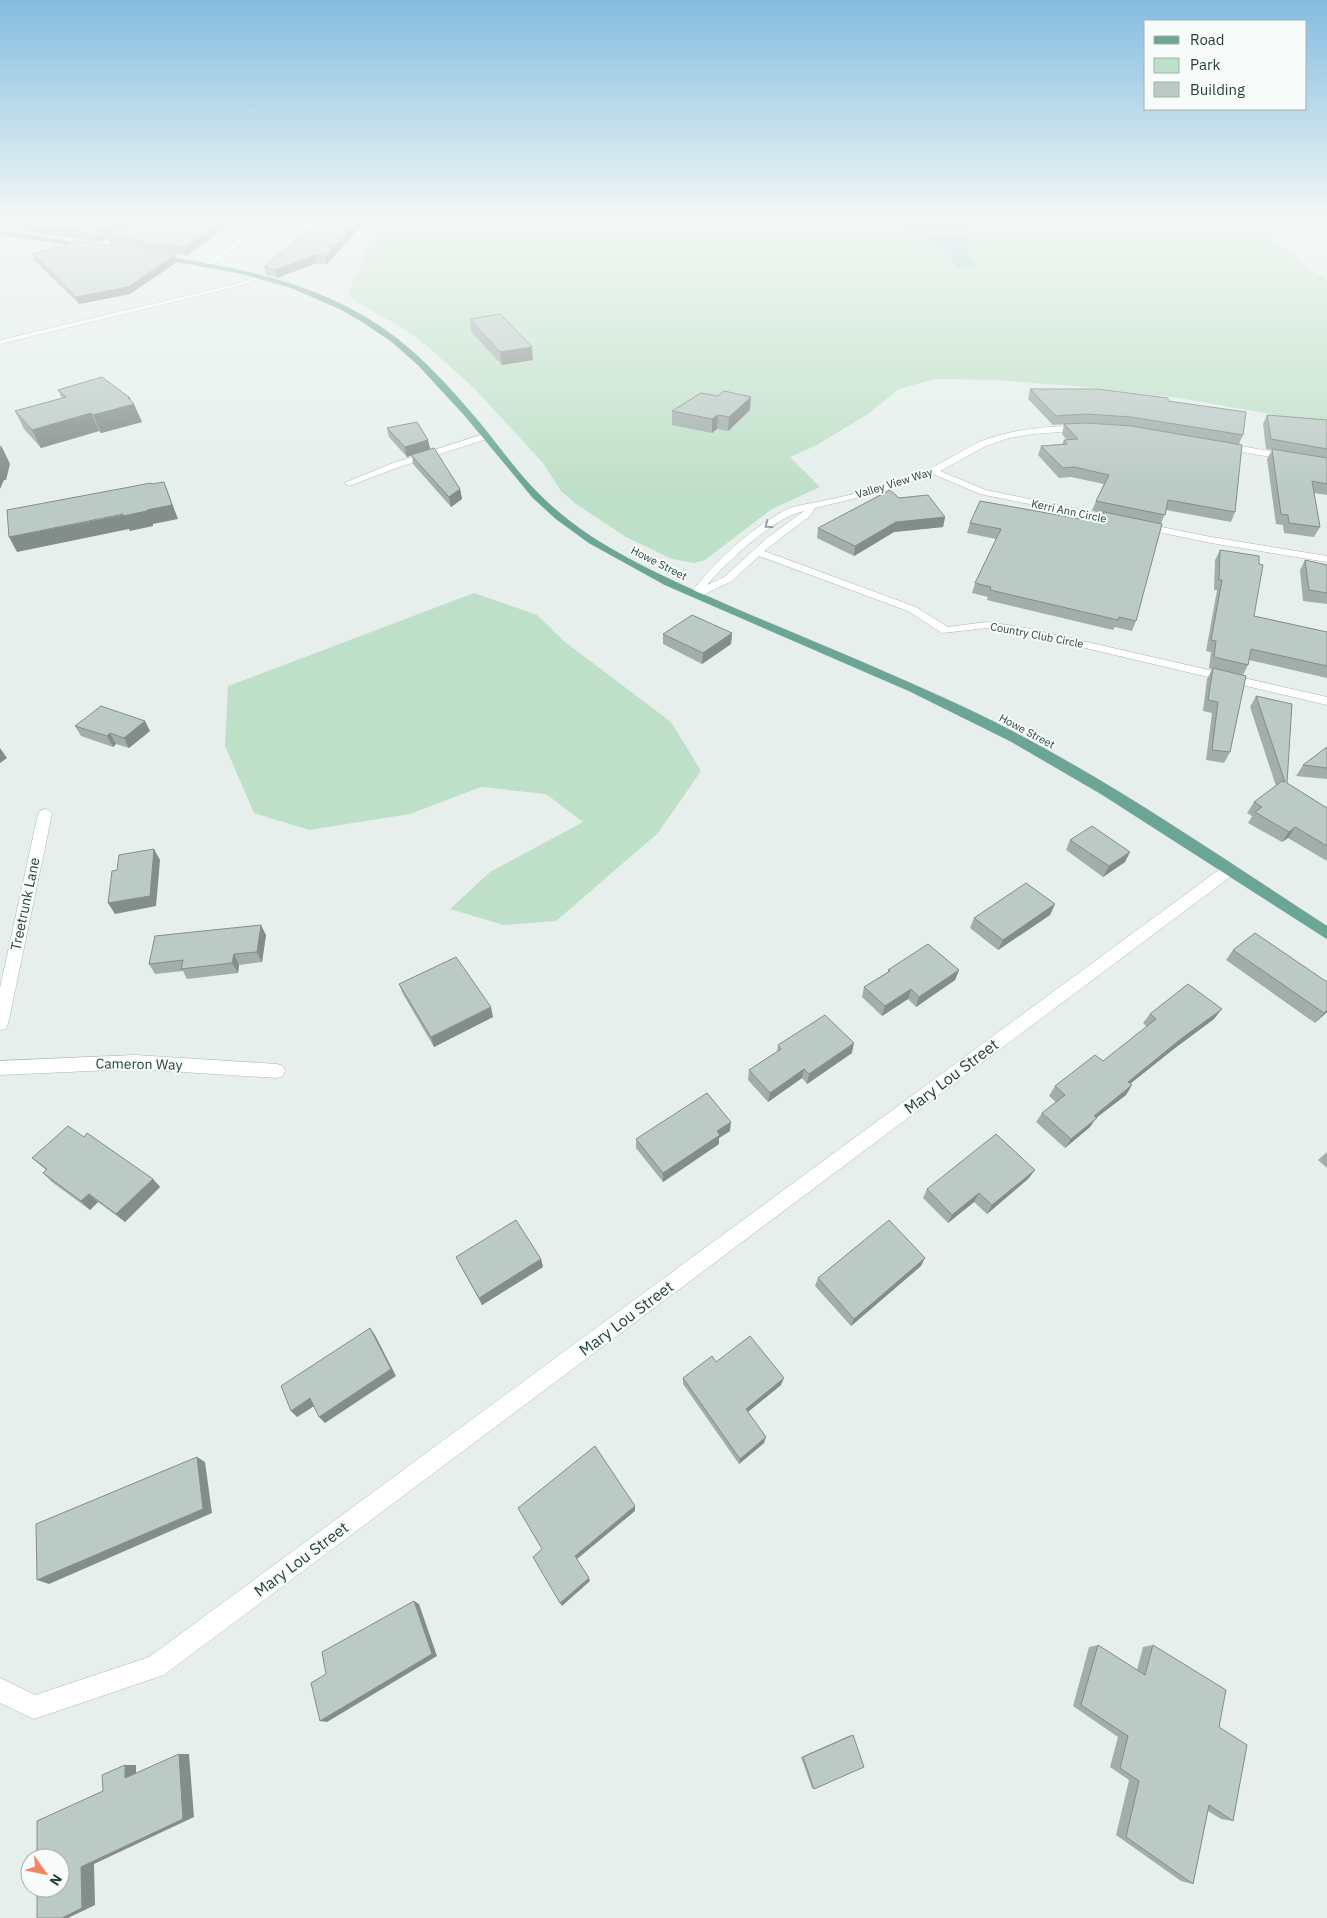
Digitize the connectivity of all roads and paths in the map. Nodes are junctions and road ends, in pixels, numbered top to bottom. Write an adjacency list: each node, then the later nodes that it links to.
1 (131, 311): 3 (street)
2 (347, 311): 5 (main road, Howe Street)
3 (0, 342)
4 (1091, 428): 8 (street, Valley View Way)
5 (487, 436): 9 (street); 13 (main road, Howe Street)
6 (1210, 444): 7 (street)
7 (1327, 464)
8 (933, 471): 10 (street, Valley View Way); 12 (street, Kerri Ann Circle)
9 (349, 483)
10 (812, 506): 11 (street); 13 (street, Valley View Way, one-way to 13)
11 (757, 552): 13 (street); 14 (street, Country Club Circle)
12 (1327, 559)
13 (695, 595): 16 (main road, Howe Street)
14 (1327, 702)
15 (45, 814): 18 (street, Treetrunk Lane)
16 (1229, 870): 17 (main road, Howe Street); 21 (street, Mary Lou Street)
17 (1327, 933)
18 (0, 1024)
19 (0, 1068): 20 (street, Cameron Way)
20 (278, 1071)
21 (0, 1690)

